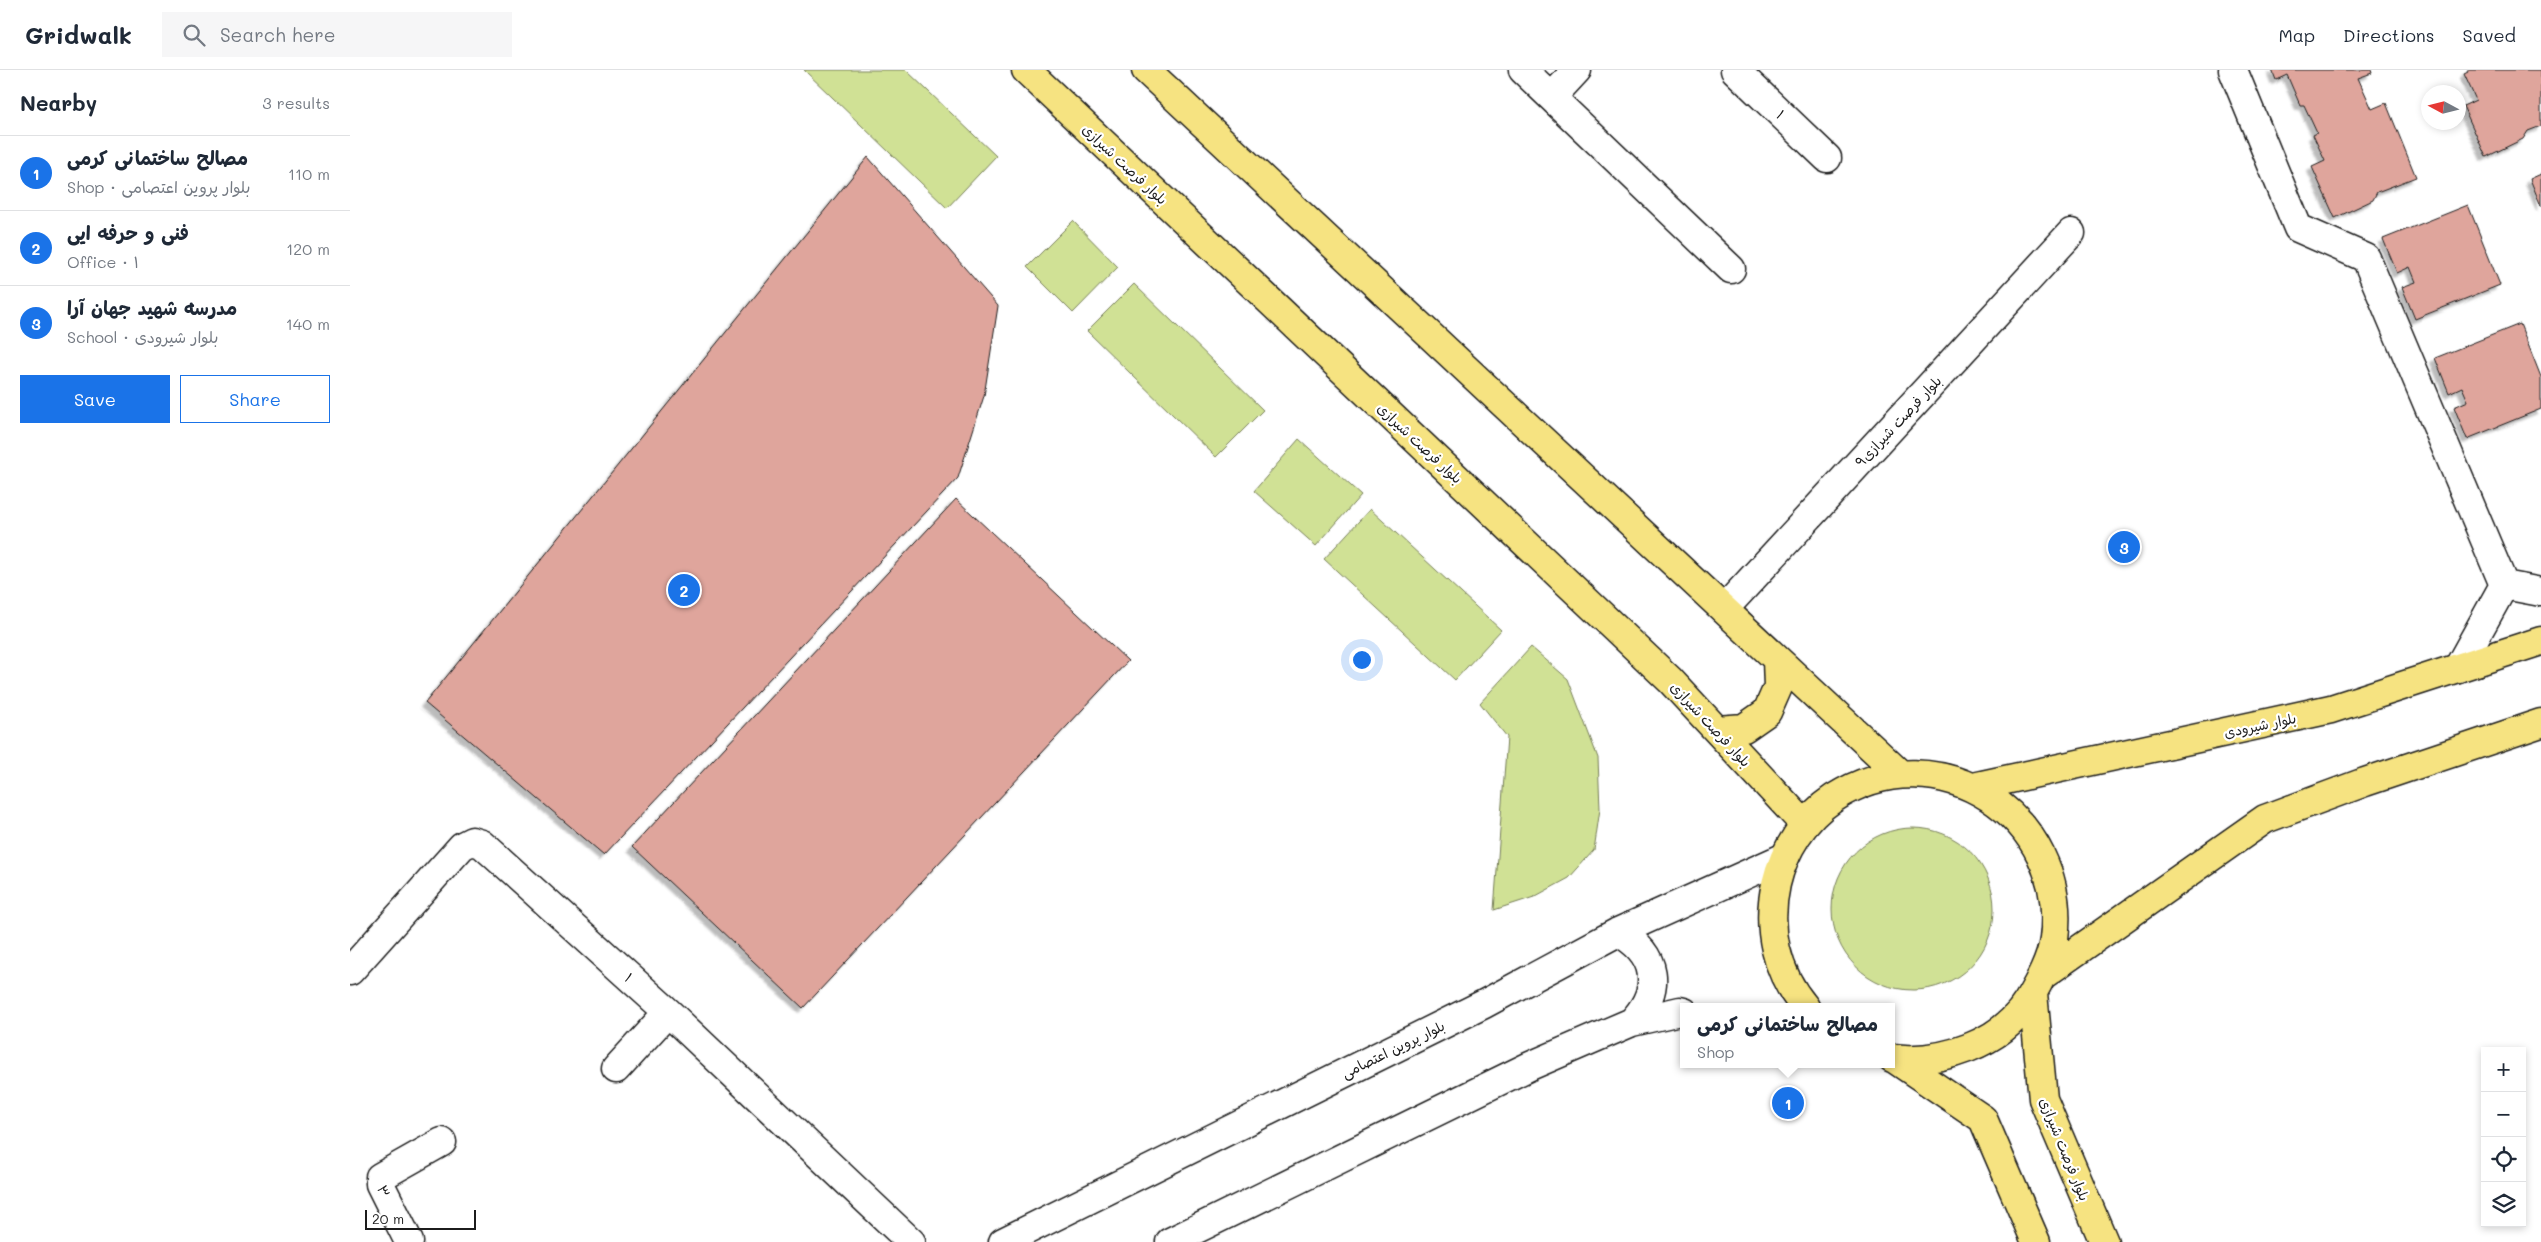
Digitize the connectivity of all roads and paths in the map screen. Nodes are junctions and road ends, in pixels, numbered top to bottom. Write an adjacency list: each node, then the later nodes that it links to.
1 (1026, 70): 18 (main road, بلوار فرصت شیرازی)
2 (1146, 70): 13 (main road)
3 (1523, 70): 7 (street)
4 (1577, 70): 7 (street)
5 (1735, 70): 8 (street, ۱)
6 (2233, 70): 11 (street)
7 (1552, 97): 10 (street)
8 (1826, 158)
9 (2071, 233): 13 (street, ۹بلوار فرصت شیرازی)
10 (1731, 269)
11 (2504, 585): 12 (street); 16 (street)
12 (2541, 592)
13 (1724, 610): 15 (main road)
14 (2541, 642): 16 (main road, بلوار شیرودی)
15 (1777, 660): 18 (main road); 19 (main road)
16 (2458, 668): 20 (main road, بلوار شیرودی)
17 (2541, 723): 25 (main road)
18 (1717, 730): 21 (main road, بلوار فرصت شیرازی)
19 (1900, 774): 20 (main road); 21 (main road)
20 (1973, 786): 25 (main road)
21 (1804, 824): 22 (main road)
22 (1785, 857): 23 (street, بلوار پروین اعتصامی); 26 (main road)
23 (1618, 932): 29 (street); 36 (street, بلوار پروین اعتصامی)
24 (350, 971): 28 (street, ۱)
25 (2038, 984): 30 (main road); 39 (main road, بلوار فرصت شیرازی)
26 (1802, 1003)
27 (1680, 1011): 29 (street)
28 (668, 1012): 32 (street); 35 (street, ۱)
29 (1632, 1022): 37 (street)
30 (1895, 1058)
31 (1895, 1059): 38 (main road)
32 (616, 1069)
33 (442, 1142): 34 (street, ۳)
34 (409, 1242)
35 (911, 1242)
36 (1003, 1242)
37 (1170, 1242)
38 (2036, 1242)
39 (2104, 1242)

